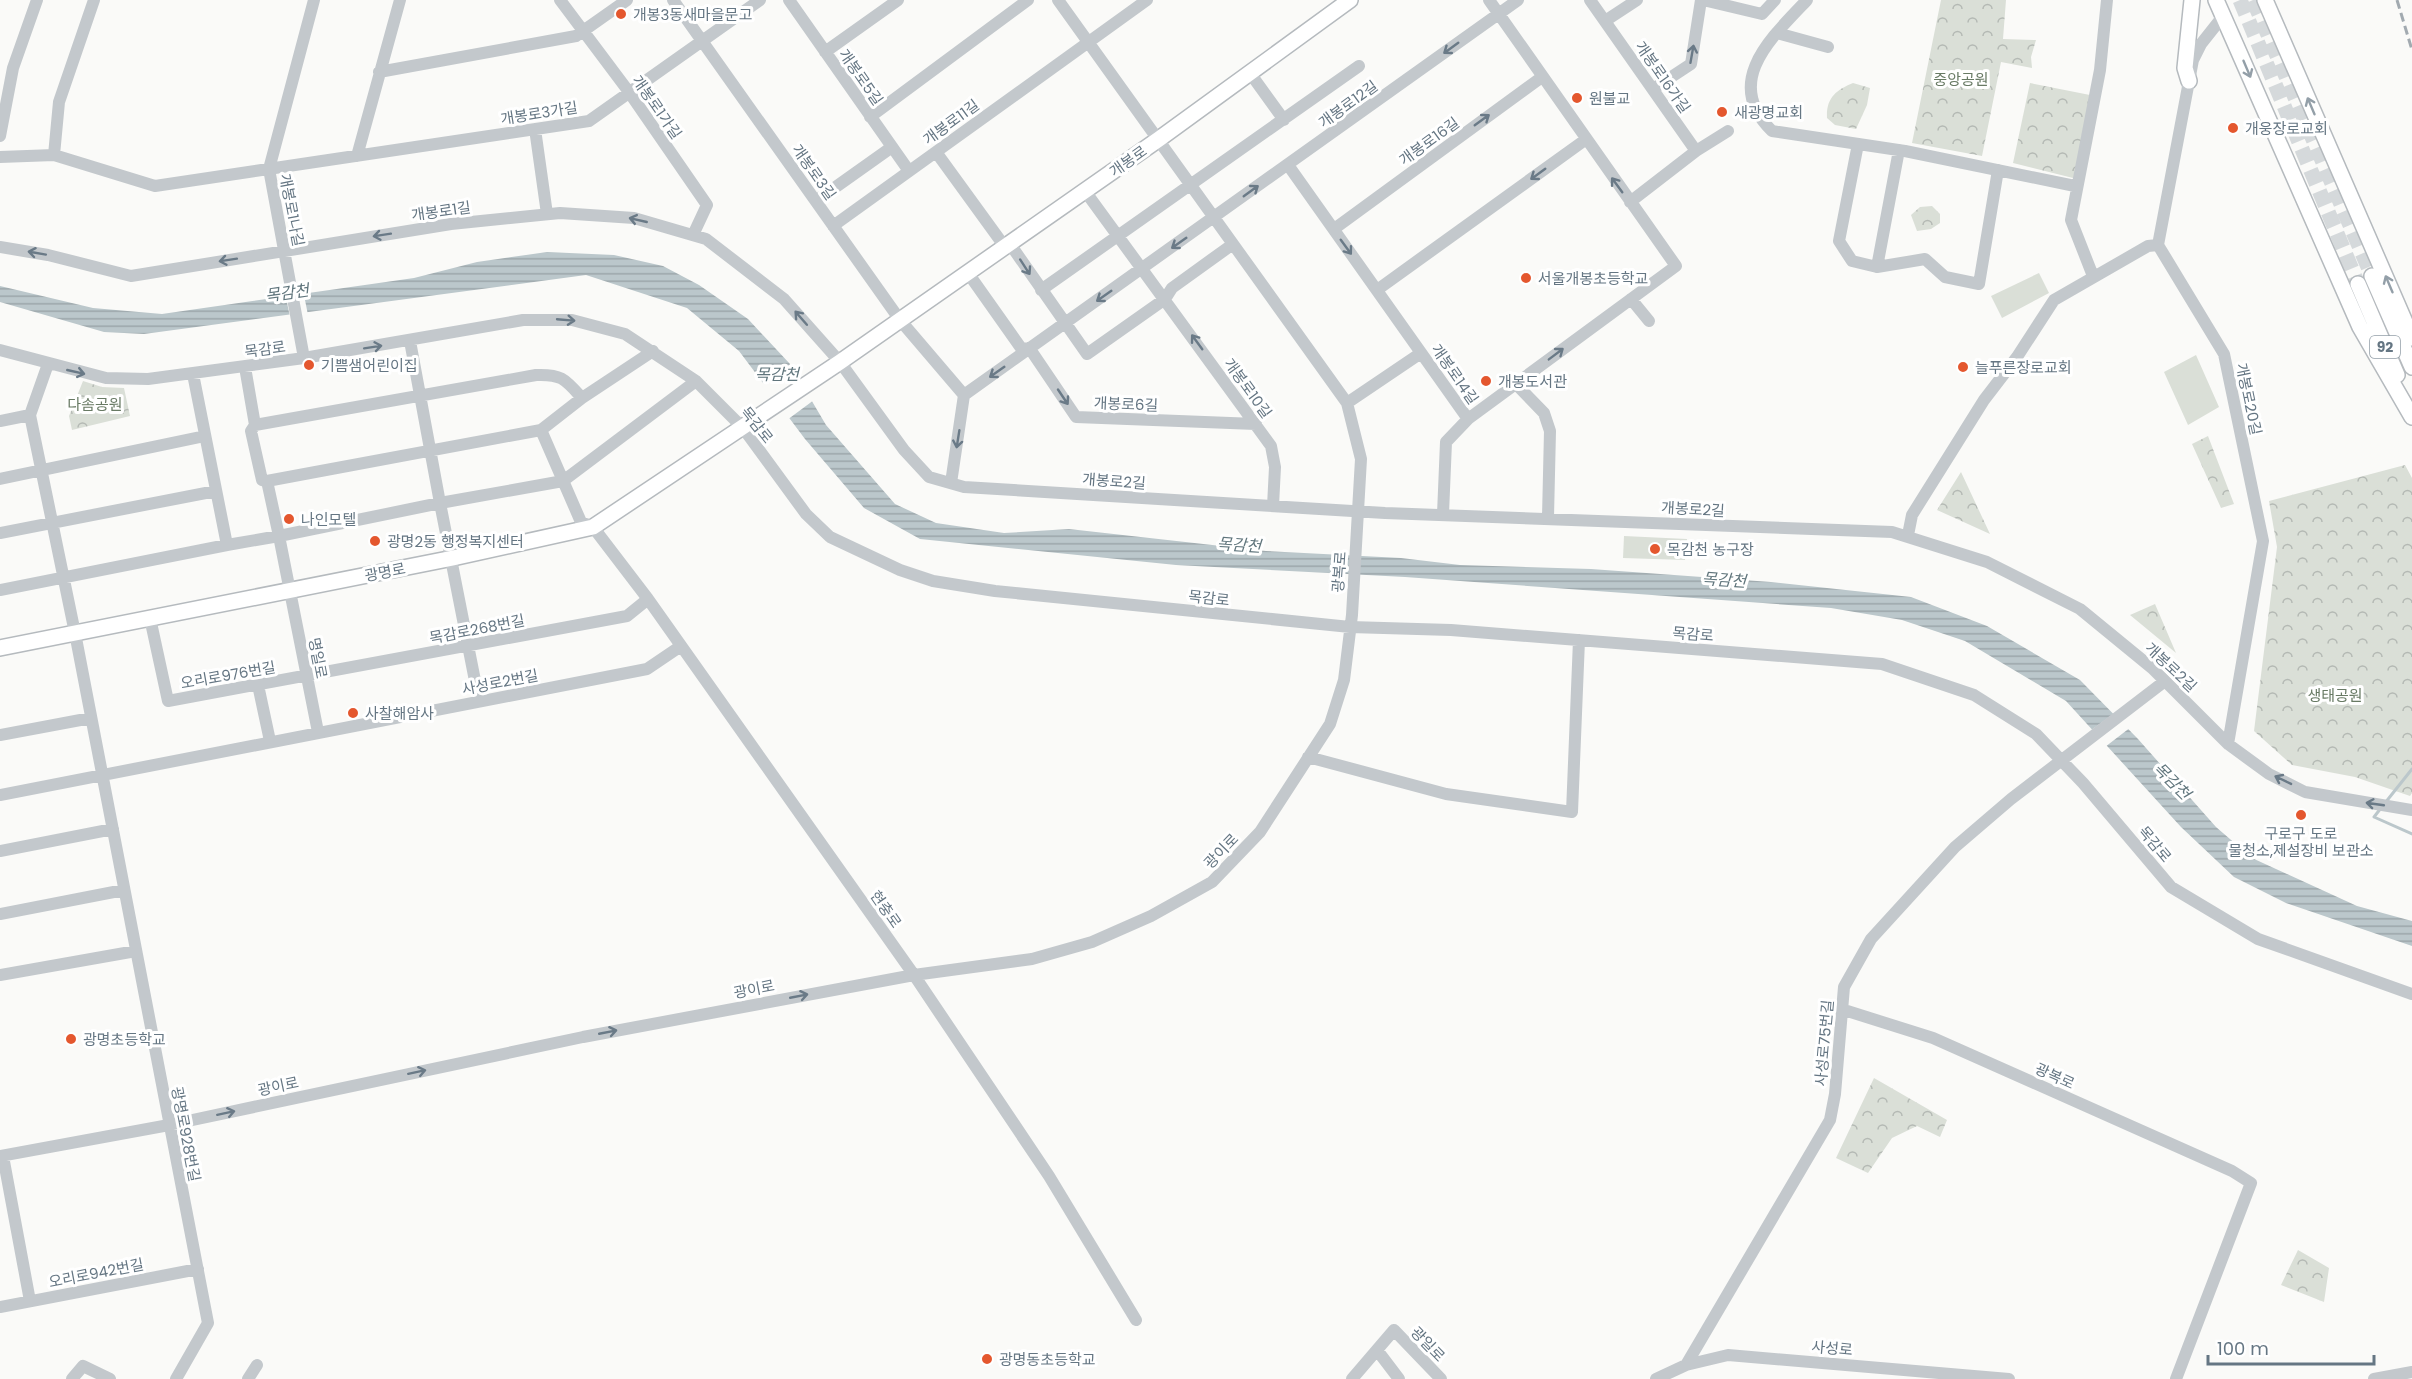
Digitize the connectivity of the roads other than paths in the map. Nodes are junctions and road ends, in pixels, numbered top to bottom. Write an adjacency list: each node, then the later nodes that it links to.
1 (37, 0): 47 (street)
2 (94, 0): 55 (street)
3 (315, 0): 59 (street, 개봉로1나길)
4 (400, 0): 37 (street)
5 (560, 0): 30 (street, 개봉로1가길)
6 (627, 0): 30 (street)
7 (673, 0): 32 (street, 개봉로3길)
8 (760, 0): 32 (street)
9 (789, 0): 35 (street, 개봉로5길)
10 (898, 0): 35 (street)
11 (1028, 0): 43 (street)
12 (1058, 0): 33 (street)
13 (1147, 0): 33 (street, 개봉로11길)
14 (1350, 0): 38 (main road, 개봉로)
15 (1489, 0): 27 (street)
16 (1518, 0): 27 (street)
17 (1590, 0): 29 (street, 개봉로16가길)
18 (1637, 0): 29 (street)
19 (1702, 0): 20 (street); 41 (street, one-way to 19)
20 (1775, 0)
21 (1807, 0): 31 (street)
22 (2107, 0): 63 (street)
23 (2192, 0): 40 (main road)
24 (2216, 0): 28 (main road)
25 (2233, 0): 28 (main road)
26 (2265, 0): 91 (main road, one-way to 26)
27 (1498, 14): 39 (street); 58 (street, 개봉로12길, one-way to 58)
28 (2224, 15): 40 (street); 111 (main road, one-way to 111)
29 (1605, 21): 41 (street, 개봉로16가길)
30 (582, 31): 37 (street); 42 (street, 개봉로1가길)
31 (1777, 33): 34 (street); 50 (street)
32 (702, 41): 42 (street, 개봉로3가길); 65 (street, 개봉로3길)
33 (1087, 41): 48 (street); 54 (street, 개봉로11길)
34 (1828, 47)
35 (825, 52): 43 (street, 개봉로5길)
36 (1359, 66): 44 (street, 개봉로12길)
37 (380, 72): 56 (street)
38 (1250, 73): 44 (street); 48 (main road, 개봉로)
39 (1542, 77): 49 (street); 70 (street, 개봉로16길, one-way to 39)
40 (2189, 81): 75 (street)
41 (1653, 89): 53 (street, 개봉로16가길)
42 (629, 92): 45 (street, 개봉로3가길); 71 (street, 개봉로1가길)
43 (870, 117): 51 (street, 개봉로5길)
44 (1284, 120): 62 (street, 개봉로12길)
45 (535, 129): 56 (street, 개봉로3가길); 67 (street)
46 (1728, 131): 53 (street)
47 (0, 136)
48 (1159, 139): 62 (street); 64 (main road, 개봉로)
49 (1585, 140): 66 (street, one-way to 49); 84 (street, one-way to 84)
50 (1858, 144): 52 (street); 78 (street)
51 (892, 147): 61 (street, 개봉로5길); 65 (street)
52 (1899, 150): 60 (street); 78 (street)
53 (1696, 151): 66 (street)
54 (936, 152): 61 (street, 개봉로11길); 74 (street)
55 (54, 155): 57 (street, 개봉로3가길); 59 (street, 개봉로3가길)
56 (357, 156): 59 (street, 개봉로3가길)
57 (0, 157)
58 (1288, 165): 68 (street, 개봉로12길, one-way to 58); 70 (street, 개봉로14길)
59 (269, 169): 77 (street, 개봉로1나길)
60 (1998, 170): 63 (street); 78 (street)
61 (909, 171): 69 (street, 개봉로11길)
62 (1192, 185): 68 (street); 72 (street, 개봉로12길)
63 (2075, 186): 81 (street)
64 (1084, 191): 72 (street, 개봉로10길); 74 (main road, 개봉로)
65 (816, 201): 69 (street, 개봉로3길)
66 (1630, 202): 86 (street, 개봉로14길)
67 (547, 214): 71 (street, 개봉로1길, one-way to 67); 77 (street, 개봉로1길, one-way to 77)
68 (1215, 218): 73 (street); 79 (street, one-way to 79)
69 (833, 226): 88 (street, 개봉로3길)
70 (1334, 230): 84 (street, 개봉로14길, one-way to 84)
71 (693, 235): 99 (street, 개봉로1길, one-way to 71)
72 (1118, 236): 79 (street, 개봉로10길); 85 (street)
73 (1233, 244): 87 (street); 108 (street)
74 (1008, 245): 80 (main road, 개봉로); 85 (street, one-way to 85)
75 (2158, 245): 81 (street); 157 (street, 개봉로20길)
76 (1, 246): 77 (street, 개봉로1길, one-way to 76)
77 (286, 256): 96 (street, 개봉로1나길)
78 (1876, 267)
79 (1143, 269): 87 (street, 개봉로10길); 90 (street, one-way to 90)
80 (968, 273): 88 (main road, 개봉로); 93 (street, 개봉로6길)
81 (2093, 276): 134 (street)
82 (2372, 276): 101 (main road, 92)
83 (2358, 284): 109 (main road, 92)
84 (1377, 290): 97 (street, 개봉로14길)
85 (1041, 291): 90 (street)
86 (1631, 298): 89 (street); 104 (street, 개봉로14길, one-way to 86)
87 (1165, 299): 90 (street); 114 (street, 개봉로10길, one-way to 87)
88 (900, 320): 99 (main road, 개봉로); 105 (street)
89 (1649, 321)
90 (1065, 324): 93 (street)
91 (2412, 338)
92 (410, 341): 95 (street, 목감로, one-way to 95); 96 (street, 목감로, one-way to 92); 106 (street)
93 (1030, 349): 105 (street, one-way to 105); 114 (street, 개봉로6길, one-way to 114)
94 (0, 350): 98 (street, 목감로)
95 (653, 351): 103 (street, 목감로); 107 (street)
96 (303, 353): 100 (street, 목감로)
97 (1421, 353): 108 (street); 112 (street, 개봉로14길)
98 (48, 364): 102 (street, 목감로, one-way to 102); 110 (street)
99 (837, 364): 116 (main road, 개봉로); 124 (street, 개봉로2길)
100 (244, 367): 102 (street, 목감로); 115 (street)
101 (2412, 367)
102 (193, 374): 118 (street)
103 (696, 381): 116 (street, 목감로); 123 (street)
104 (1516, 384): 112 (street, 개봉로14길); 130 (street)
105 (964, 395): 124 (street, one-way to 124)
106 (420, 396): 107 (street); 115 (street); 119 (street)
107 (582, 398): 117 (street)
108 (1347, 403): 128 (street)
109 (2412, 410)
110 (30, 415): 113 (street); 120 (street, 광명로928번길)
111 (2412, 417)
112 (1468, 419): 129 (street)
113 (0, 421)
114 (1256, 424): 127 (street, 개봉로10길)
115 (255, 425): 122 (street, 명일로)
116 (747, 426): 132 (main road, 광명로); 143 (street, 목감로)
117 (541, 430): 119 (street); 123 (street, 현충로)
118 (205, 436): 120 (street); 125 (street)
119 (430, 449): 122 (street); 126 (street)
120 (42, 471): 121 (street); 131 (street, 광명로928번길)
121 (0, 479)
122 (267, 481): 135 (street, 명일로)
123 (563, 481): 126 (street); 132 (street, 현충로)
124 (951, 483): 127 (street, 개봉로2길)
125 (216, 491): 131 (street); 136 (street)
126 (440, 503): 135 (street); 137 (street)
127 (1273, 506): 128 (street, 개봉로2길)
128 (1358, 513): 129 (street, 개봉로2길); 143 (street, 광복로)
129 (1443, 514): 130 (street, 개봉로2길)
130 (1548, 517): 134 (street, 개봉로2길)
131 (52, 523): 133 (street); 138 (street, 광명로928번길)
132 (593, 527): 137 (main road, 광명로); 141 (street, 현충로)
133 (0, 533)
134 (1908, 535): 150 (street, 개봉로2길)
135 (279, 536): 136 (street); 140 (street, 명일로)
136 (227, 545): 138 (street)
137 (453, 558): 140 (main road, 광명로); 146 (street)
138 (64, 578): 139 (street); 144 (street, 광명로928번길)
139 (0, 590)
140 (289, 591): 142 (main road, 광명로); 149 (street, 명일로)
141 (648, 598): 146 (street, 목감로268번길); 147 (street, 현충로)
142 (150, 618): 144 (main road, 광명로); 151 (street, 오리로976번길)
143 (1351, 621): 145 (street, 목감로); 158 (street, 광이로)
144 (75, 633): 148 (main road, 광명로); 153 (street, 광명로928번길)
145 (1579, 640): 158 (street); 159 (street, 목감로)
146 (469, 645): 149 (street, 목감로268번길); 152 (street)
147 (681, 646): 152 (street, 사성로2번길); 169 (street, 현충로)
148 (0, 648)
149 (306, 677): 151 (street, 오리로976번길); 154 (street, 명일로)
150 (2165, 681): 157 (street, 개봉로2길); 159 (street, 사성로75번길)
151 (258, 685): 156 (street)
152 (479, 701): 154 (street, 사성로2번길)
153 (91, 718): 155 (street); 160 (street, 광명로928번길)
154 (318, 732): 156 (street, 사성로2번길)
155 (0, 735)
156 (270, 741): 160 (street, 사성로2번길)
157 (2228, 744): 162 (street, 개봉로2길, one-way to 157)
158 (1308, 757): 169 (street, 광이로)
159 (2067, 757): 170 (street, 목감로); 171 (street, 사성로75번길)
160 (102, 774): 161 (street, 사성로2번길); 163 (street, 광명로928번길)
161 (0, 795)
162 (2412, 810)
163 (112, 829): 164 (street); 165 (street, 광명로928번길)
164 (0, 851)
165 (124, 890): 166 (street); 167 (street, 광명로928번길)
166 (0, 914)
167 (136, 951): 168 (street); 172 (street, 광명로928번길)
168 (0, 975)
169 (914, 975): 172 (street, 광이로, one-way to 169); 177 (street, 현충로)
170 (2412, 993)
171 (1841, 1009): 180 (street, 사성로75번길); 191 (street, 광복로)
172 (169, 1125): 173 (street, 광이로); 174 (street, 광명로928번길)
173 (2, 1156): 175 (street)
174 (198, 1269): 175 (street, 오리로942번길); 184 (street, 광명로928번길)
175 (30, 1301): 176 (street, 오리로942번길)
176 (0, 1307)
177 (1136, 1320)
178 (1377, 1350): 186 (street); 187 (street); 188 (street, 광일로)
179 (257, 1365): 185 (street)
180 (1686, 1365): 189 (street, 사성로); 190 (street, 사성로)
181 (2412, 1372): 192 (street)
182 (104, 1377): 183 (street)
183 (72, 1379)
184 (176, 1379)
185 (248, 1379)
186 (1352, 1379)
187 (1399, 1379)
188 (1441, 1379)
189 (1656, 1379)
190 (2008, 1379)
191 (2176, 1379)
192 (2374, 1379)

